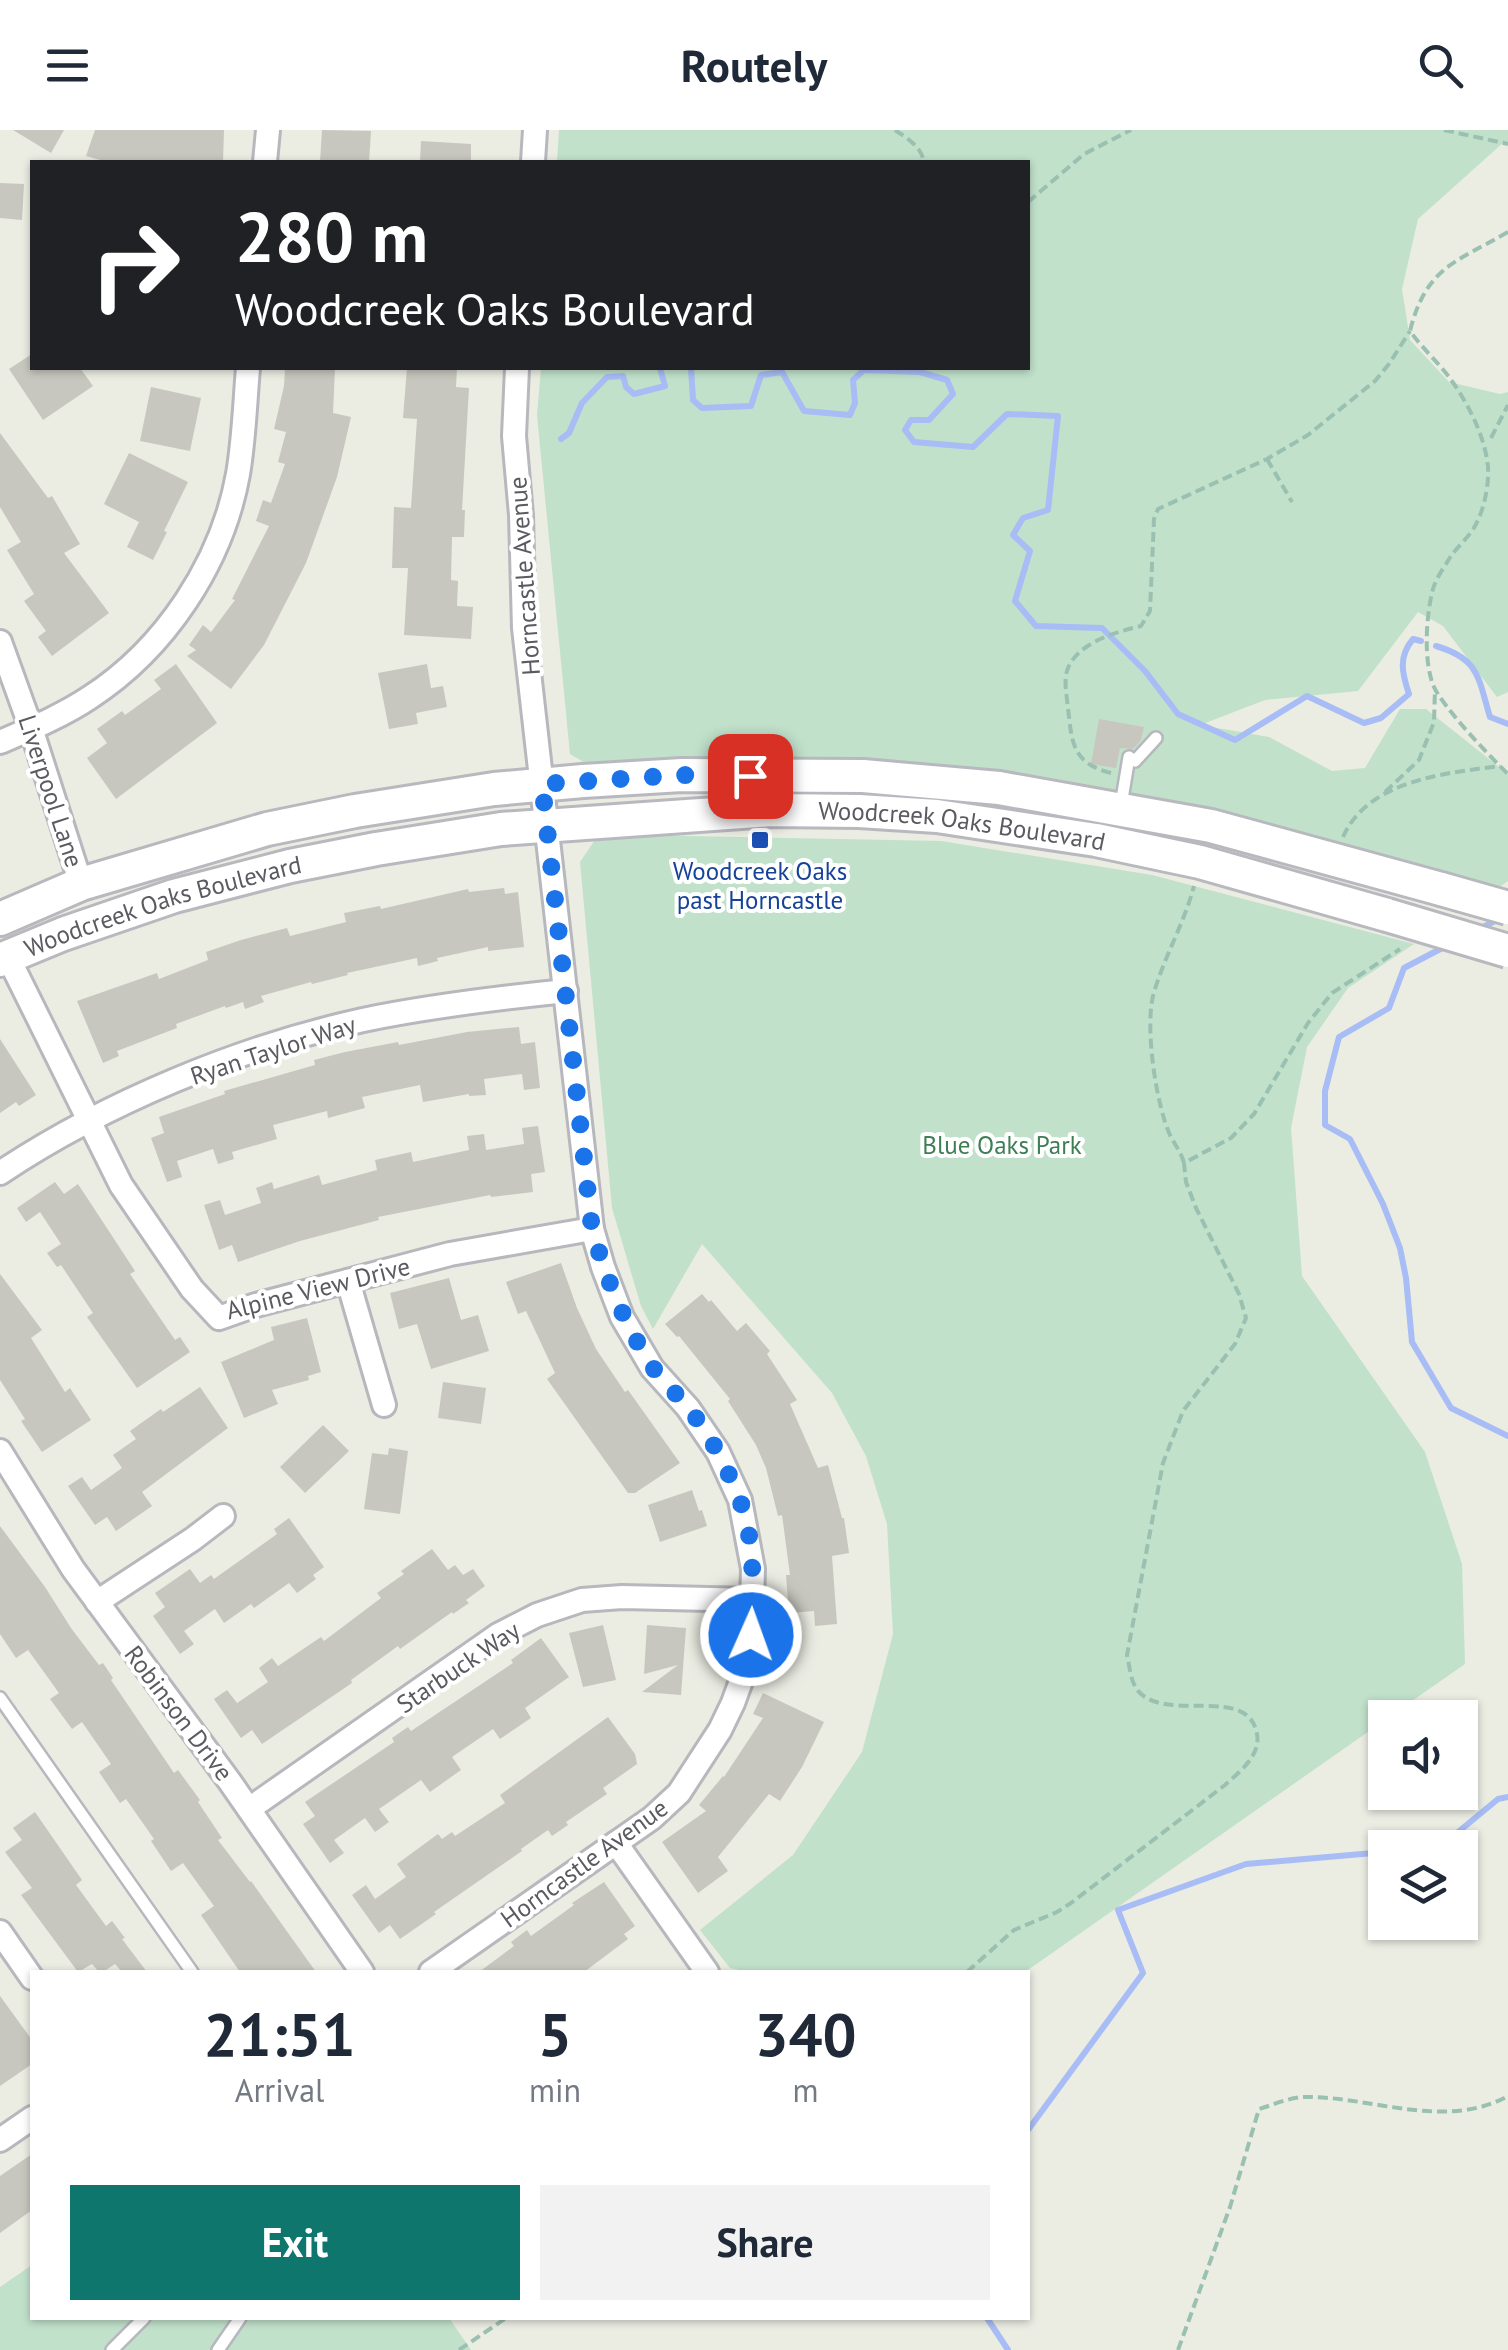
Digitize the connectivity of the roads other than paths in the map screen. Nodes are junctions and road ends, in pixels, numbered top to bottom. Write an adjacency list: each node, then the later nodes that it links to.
1 (268, 130): 3 (street)
2 (535, 130): 4 (street)
3 (265, 160)
4 (533, 160)
5 (248, 370): 8 (street)
6 (516, 370): 11 (street, Horncastle Avenue)
7 (0, 642): 8 (street, Liverpool Lane)
8 (31, 728): 10 (street); 14 (street, Liverpool Lane)
9 (1156, 738): 12 (lane)
10 (0, 742)
11 (542, 784): 12 (main road, Woodcreek Oaks Boulevard); 13 (street, Horncastle Avenue); 14 (main road, Woodcreek Oaks Boulevard)
12 (1120, 809): 15 (main road, Woodcreek Oaks Boulevard, bridge)
13 (547, 825): 17 (main road, Woodcreek Oaks Boulevard, bridge); 18 (main road, Woodcreek Oaks Boulevard); 19 (street, Horncastle Avenue)
14 (81, 884): 16 (main road, Woodcreek Oaks Boulevard)
15 (1508, 908)
16 (0, 919)
17 (1508, 951)
18 (4, 959): 20 (street, Alpine View Drive)
19 (566, 991): 20 (street, Ryan Taylor Way); 22 (street, Horncastle Avenue)
20 (88, 1120): 21 (street, Ryan Taylor Way); 23 (street, Alpine View Drive)
21 (0, 1173)
22 (592, 1229): 23 (street, Alpine View Drive); 27 (street, Horncastle Avenue)
23 (348, 1281): 24 (street)
24 (384, 1405)
25 (0, 1451): 28 (street, Robinson Drive)
26 (223, 1516): 28 (street)
27 (752, 1600): 30 (street, Starbuck Way); 31 (street, Horncastle Avenue)
28 (97, 1602): 30 (street, Robinson Drive)
29 (0, 1698): 33 (lane)
30 (249, 1809): 34 (street, Robinson Drive)
31 (616, 1843): 35 (street, Horncastle Avenue); 36 (street)
32 (0, 1932): 37 (street)
33 (191, 1970)
34 (361, 1970)
35 (434, 1970)
36 (706, 1970)
37 (30, 1975)
38 (30, 2119): 39 (street)
39 (0, 2140)
40 (142, 2320): 42 (lane)
41 (239, 2320): 43 (lane)
42 (112, 2350)
43 (218, 2350)

